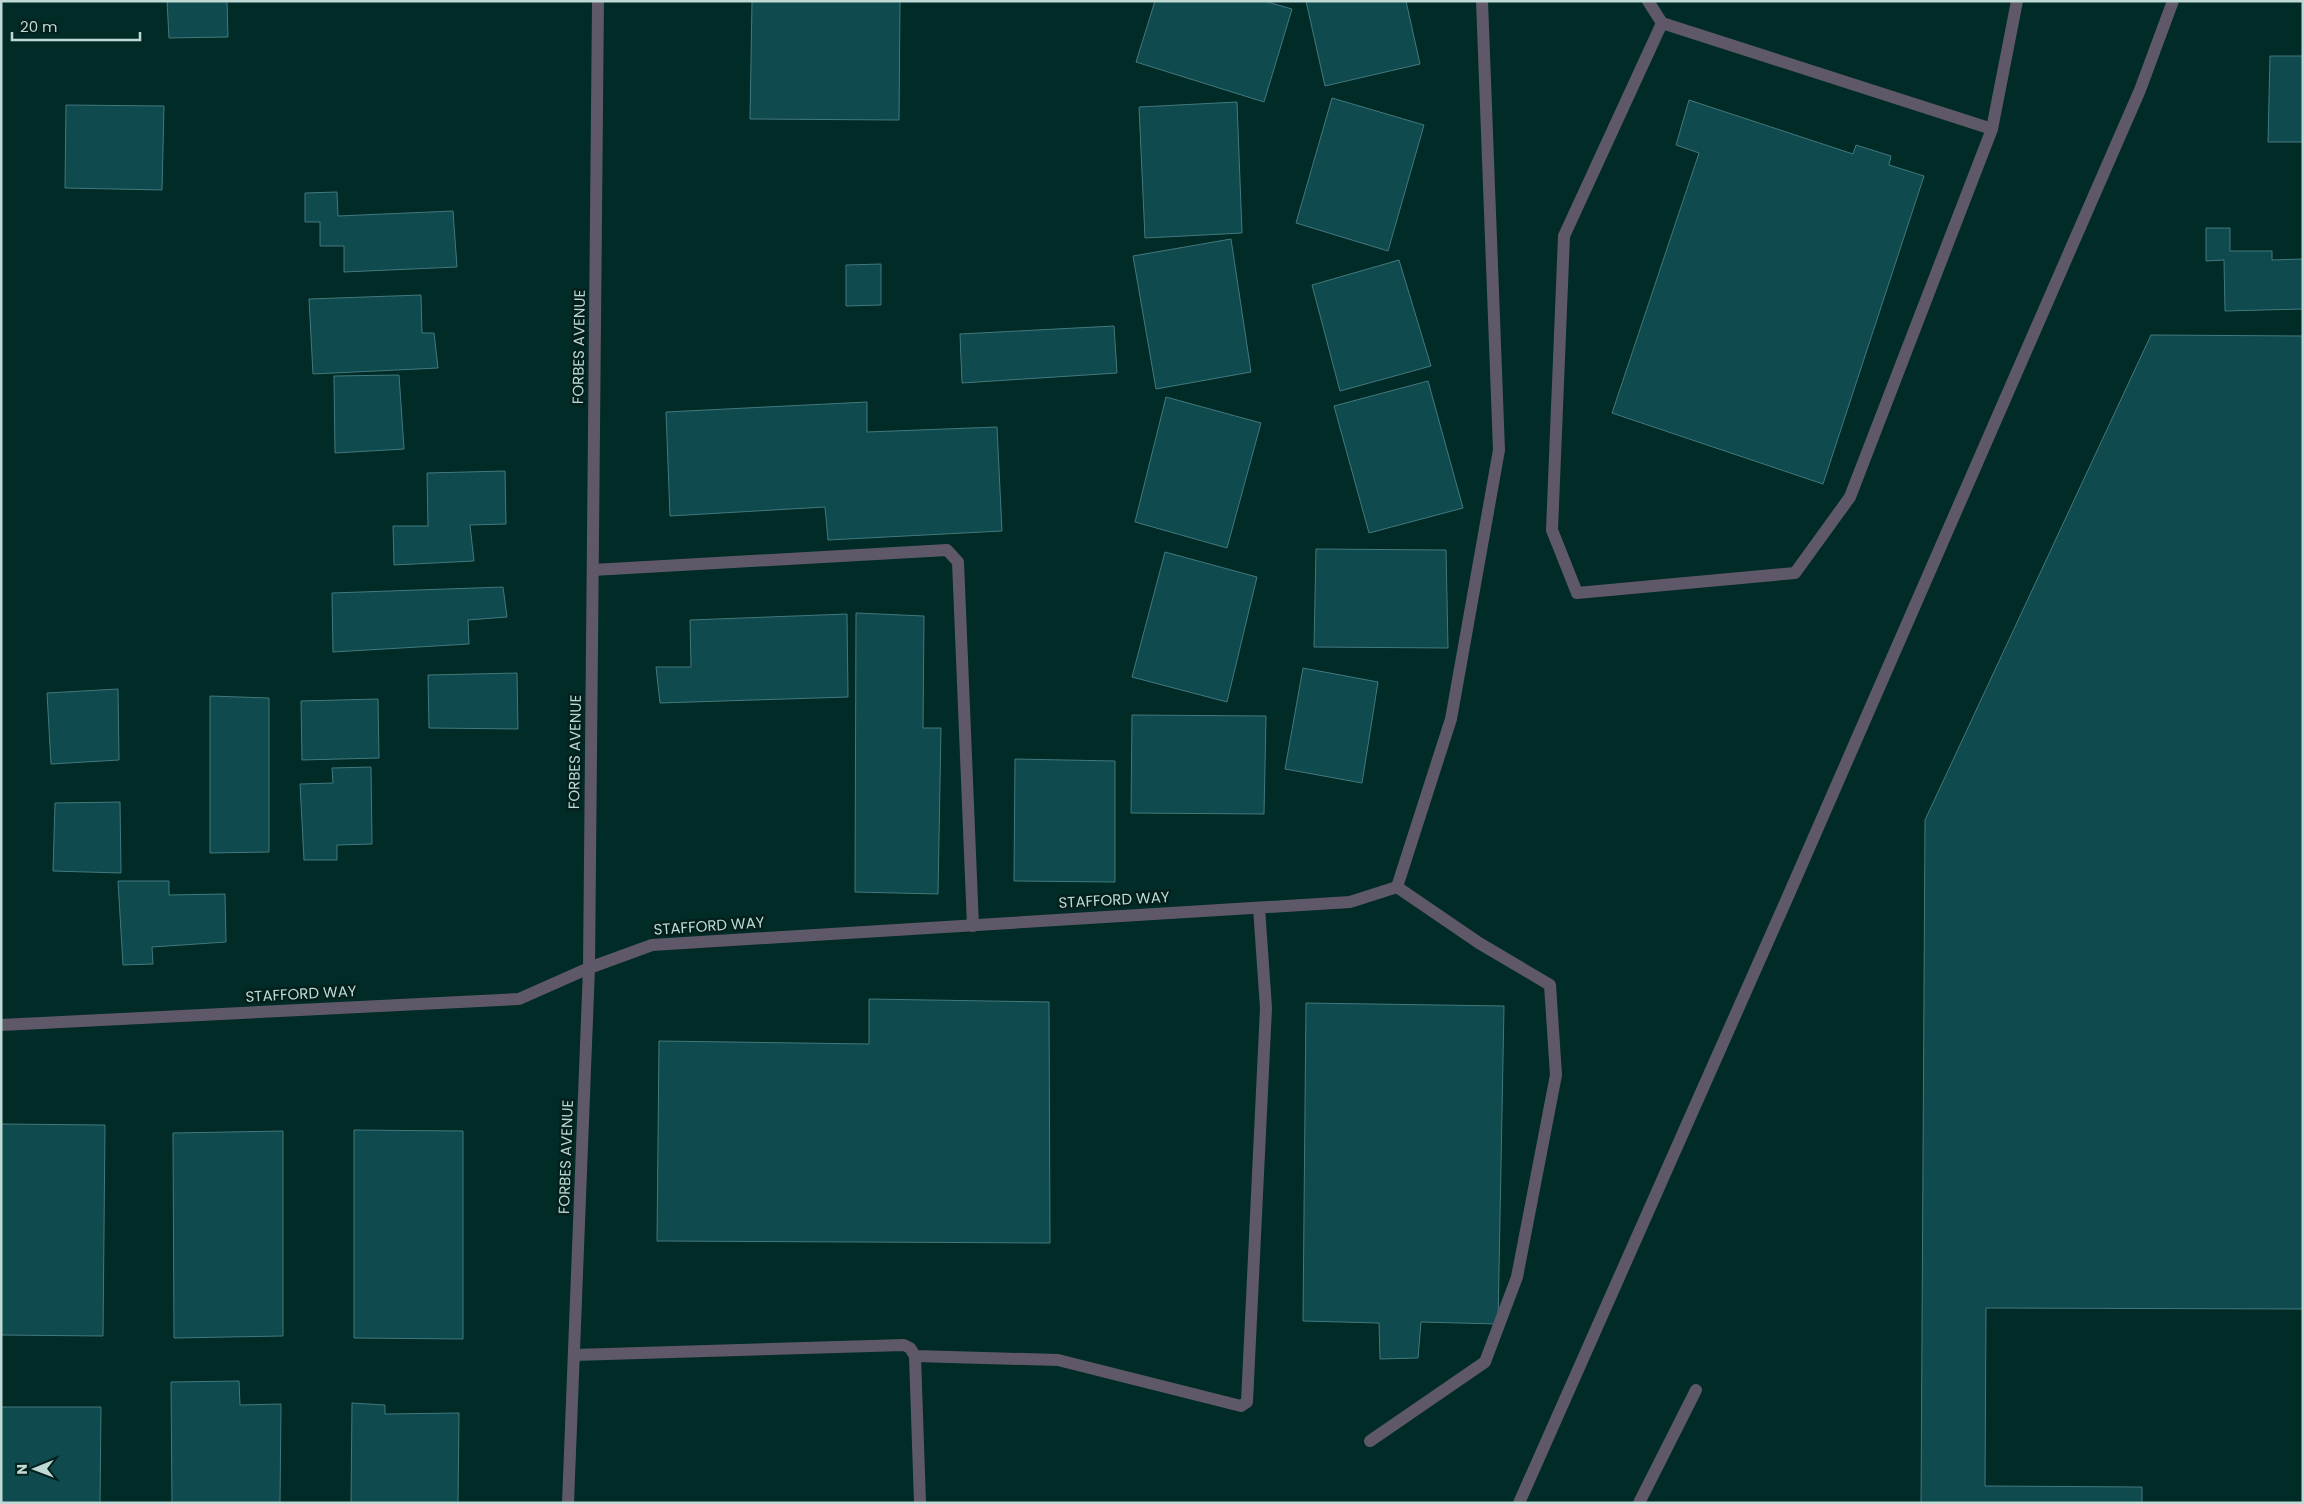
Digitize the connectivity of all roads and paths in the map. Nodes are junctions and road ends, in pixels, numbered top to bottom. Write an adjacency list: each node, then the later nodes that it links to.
1 (598, 1): 8 (street, FORBES AVENUE)
2 (1482, 1): 9 (street)
3 (1648, 1): 6 (street)
4 (2018, 1): 7 (street)
5 (2174, 1): 20 (street)
6 (1662, 23): 7 (street); 7 (street)
7 (1992, 129)
8 (593, 570): 11 (street); 12 (street, FORBES AVENUE)
9 (1397, 887): 10 (street, STAFFORD WAY); 17 (street)
10 (1258, 908): 11 (street, STAFFORD WAY); 15 (street)
11 (972, 926): 12 (street, STAFFORD WAY)
12 (589, 968): 13 (street, STAFFORD WAY); 14 (street, FORBES AVENUE)
13 (1, 1025)
14 (574, 1355): 15 (street); 18 (street, FORBES AVENUE)
15 (915, 1356): 19 (street)
16 (1696, 1390): 21 (street)
17 (1370, 1441)
18 (568, 1503)
19 (920, 1503)
20 (1519, 1503)
21 (1639, 1503)

